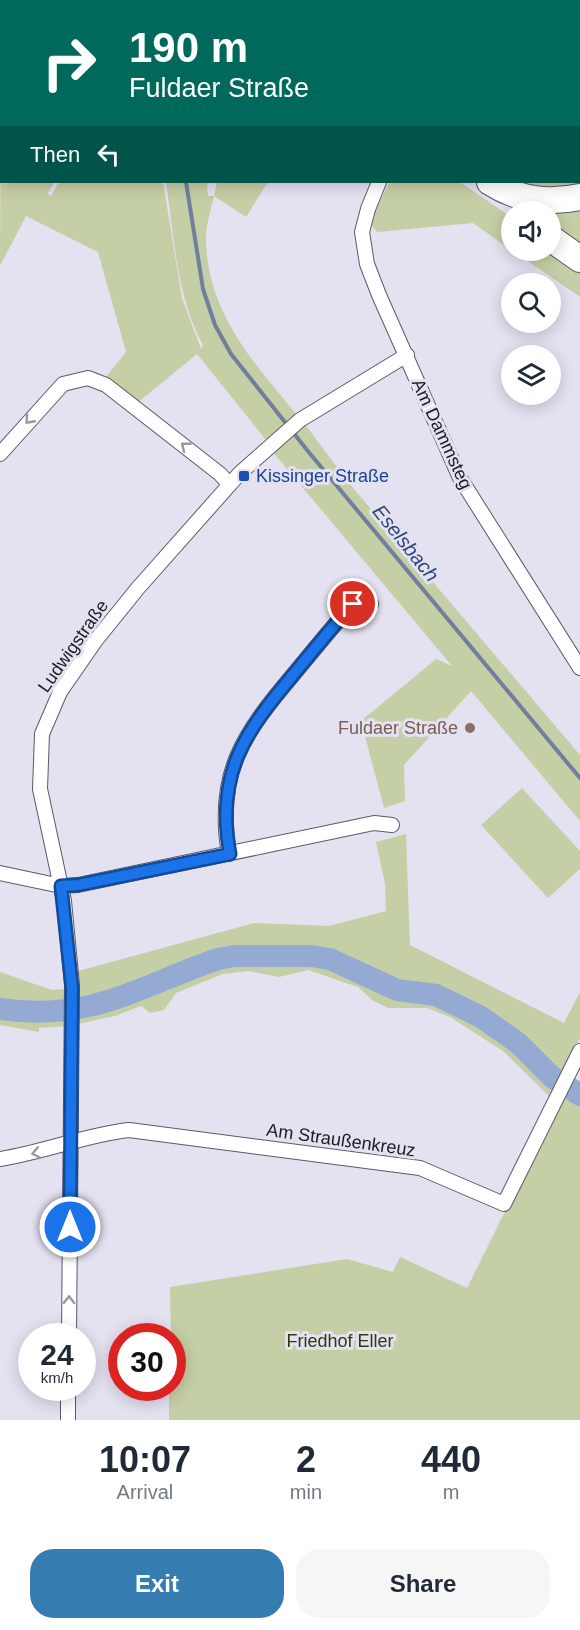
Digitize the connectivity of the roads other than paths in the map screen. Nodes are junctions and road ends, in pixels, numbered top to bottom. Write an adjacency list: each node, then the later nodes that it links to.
1 (379, 183): 8 (street, Am Dammsteg)
2 (470, 183): 5 (highway)
3 (492, 183): 4 (highway)
4 (580, 197)
5 (501, 204)
6 (561, 246): 7 (highway)
7 (580, 259)
8 (406, 355): 10 (street, Ludwigstraße); 12 (street, Am Dammsteg)
9 (0, 454): 10 (street, one-way to 9)
10 (230, 484): 16 (street, Ludwigstraße)
11 (371, 604): 14 (street)
12 (580, 668)
13 (392, 825): 14 (street)
14 (230, 854): 16 (street)
15 (4, 873): 16 (street)
16 (61, 886): 18 (street, Ludwigstraße)
17 (580, 1051): 18 (street, Am Straußenkreuz)
18 (70, 1143): 19 (street, Am Straußenkreuz, one-way to 19); 20 (street, Ludwigstraße, one-way to 18)
19 (0, 1159)
20 (69, 1323)
21 (68, 1401): 22 (street)
22 (68, 1420)

